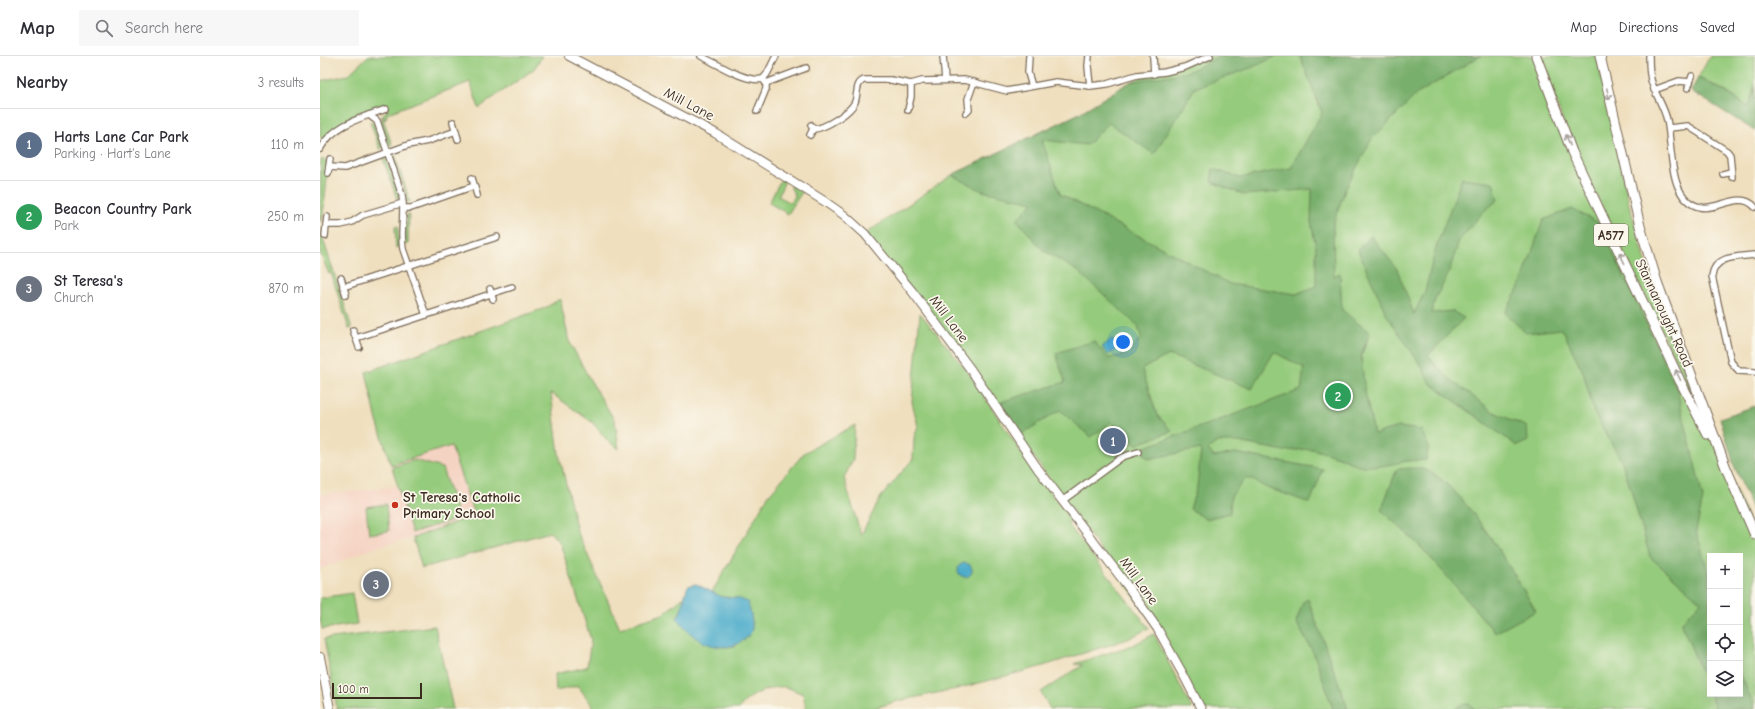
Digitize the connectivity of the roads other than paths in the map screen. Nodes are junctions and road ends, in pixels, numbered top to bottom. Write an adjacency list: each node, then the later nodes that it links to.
1 (569, 56): 60 (street, Mill Lane)
2 (701, 56): 16 (street)
3 (776, 56): 16 (street)
4 (943, 56): 15 (street)
5 (1029, 56): 20 (street)
6 (1089, 56): 21 (street)
7 (1153, 56): 13 (street)
8 (1210, 56): 13 (street)
9 (1536, 56): 59 (main road, Stannanought Road / A577, one-way to 9)
10 (1600, 56): 59 (main road, Stannanought Road / A577, one-way to 59)
11 (1649, 56): 23 (street)
12 (806, 68): 16 (street)
13 (1154, 74): 21 (street)
14 (1692, 76): 18 (street)
15 (945, 80): 17 (street); 19 (street)
16 (764, 81): 26 (street)
17 (974, 82): 20 (street); 27 (street)
18 (1690, 82): 22 (street); 23 (street)
19 (911, 84): 25 (street); 31 (street)
20 (1032, 86): 21 (street)
21 (1090, 86)
22 (1688, 88)
23 (1654, 90): 30 (street)
24 (386, 109): 28 (street)
25 (908, 110)
26 (757, 111)
27 (966, 114)
28 (369, 115): 34 (street); 35 (street)
29 (453, 122): 32 (street)
30 (1669, 128): 37 (street); 42 (street)
31 (811, 129)
32 (456, 131): 33 (street); 35 (street)
33 (458, 139)
34 (320, 149)
35 (388, 152): 36 (street); 41 (street)
36 (330, 159)
37 (1723, 174)
38 (472, 178): 39 (street)
39 (474, 186): 40 (street); 41 (street)
40 (477, 195)
41 (404, 205): 44 (street); 48 (street)
42 (1755, 207)
43 (327, 217): 44 (street)
44 (326, 225): 45 (street)
45 (325, 236)
46 (497, 237): 48 (street)
47 (1755, 255): 57 (street)
48 (409, 266): 50 (street); 53 (street)
49 (341, 278): 50 (street)
50 (344, 287): 52 (street)
51 (512, 287): 53 (street)
52 (346, 295)
53 (426, 315): 55 (street)
54 (353, 330): 55 (street)
55 (356, 338): 56 (street)
56 (359, 347)
57 (1755, 372)
58 (1138, 452): 60 (street)
59 (1726, 468): 61 (main road, Stannanought Road / A577)
60 (1062, 501): 64 (street, Mill Lane)
61 (1755, 535)
62 (320, 657): 63 (street)
63 (330, 709)
64 (1201, 709)

